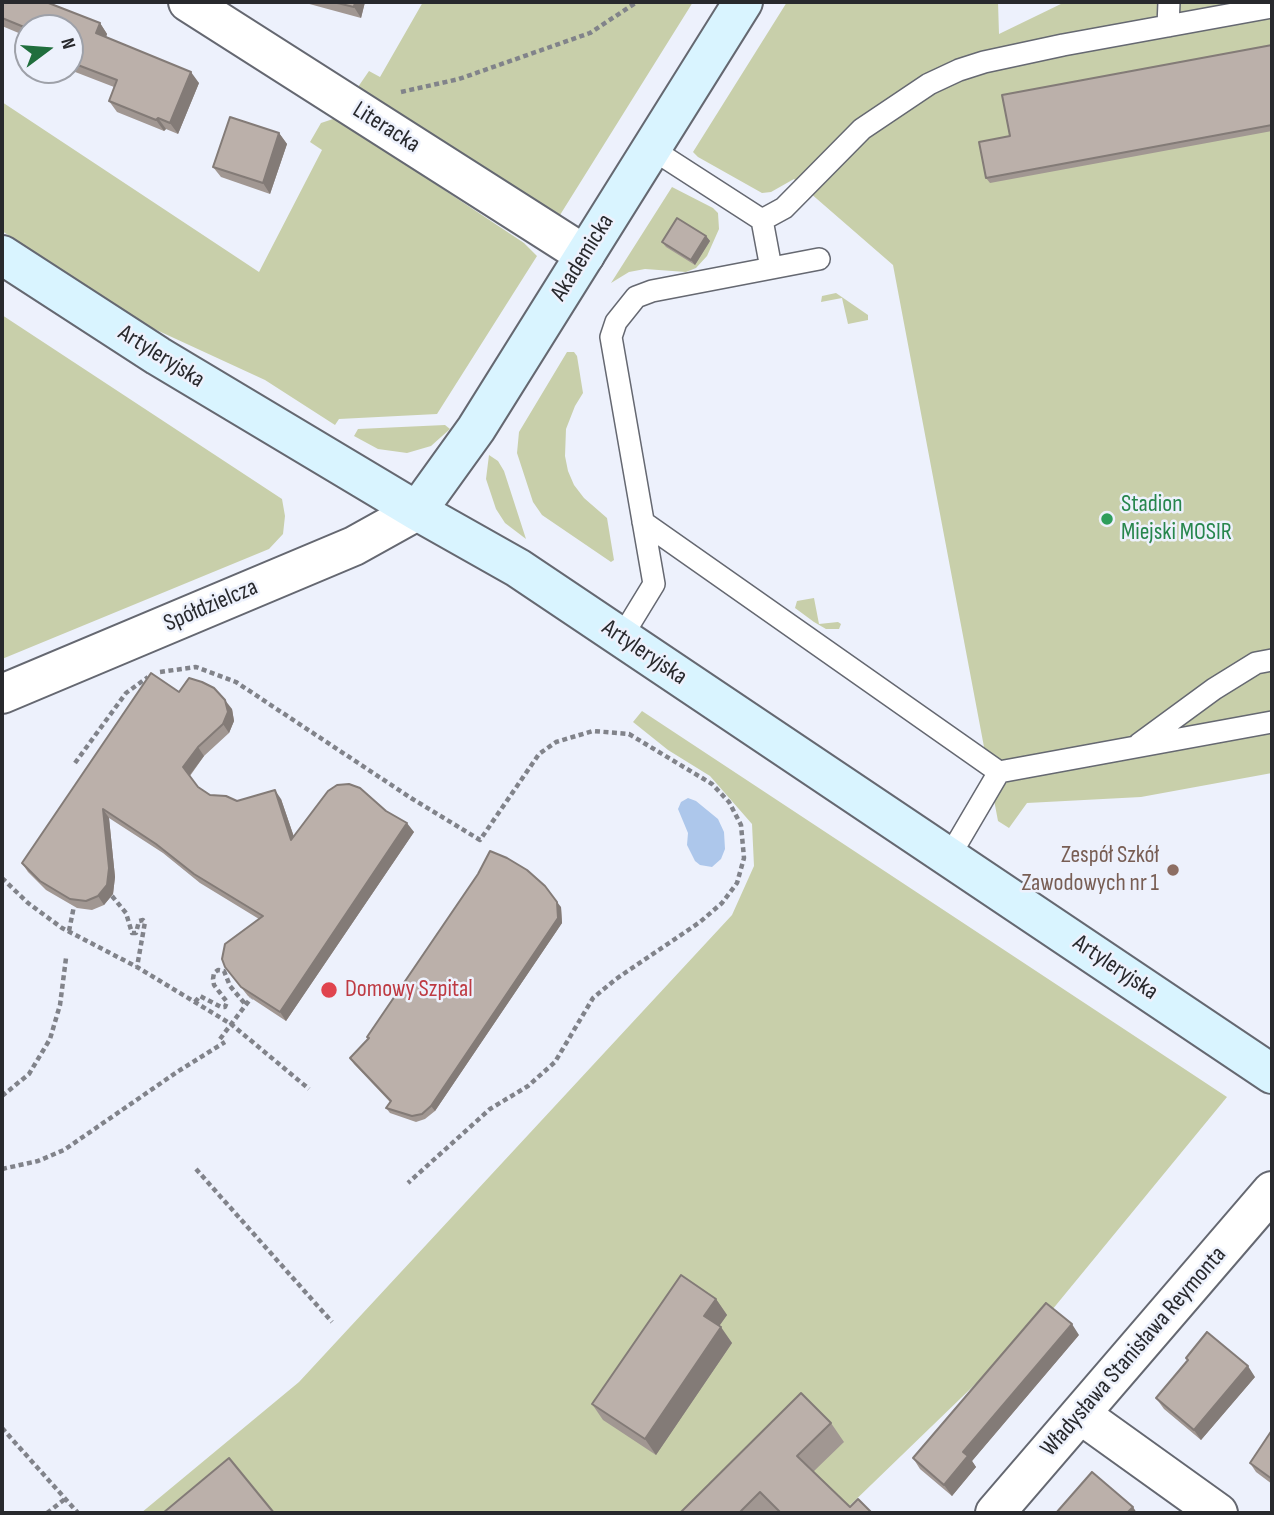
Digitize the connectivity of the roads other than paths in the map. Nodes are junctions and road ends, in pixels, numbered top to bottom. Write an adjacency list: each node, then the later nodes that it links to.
1 (188, 2): 9 (street, Literacka)
2 (743, 2): 6 (street, Akademicka)
3 (1169, 2): 5 (lane)
4 (1272, 7): 5 (lane)
5 (1168, 26): 7 (lane)
6 (652, 149): 7 (lane); 9 (street, Akademicka)
7 (762, 220): 11 (lane)
8 (2, 255): 12 (street, Artyleryjska)
9 (585, 255): 12 (street, Akademicka)
10 (819, 259): 11 (lane)
11 (771, 268): 13 (lane)
12 (417, 511): 14 (street, Artyleryjska); 16 (street, Spółdzielcza)
13 (643, 522): 14 (lane); 19 (lane)
14 (621, 638): 20 (street, Artyleryjska)
15 (1272, 660): 18 (lane)
16 (2, 694)
17 (1272, 722): 18 (lane)
18 (1133, 748): 19 (lane)
19 (999, 772): 20 (lane)
20 (949, 857): 21 (street, Artyleryjska)
21 (1272, 1074)
22 (1272, 1191): 23 (street, Władysława Stanisława Reymonta)
23 (1080, 1414): 24 (street, Władysława Stanisława Reymonta); 25 (street)
24 (995, 1513)
25 (1218, 1513)

